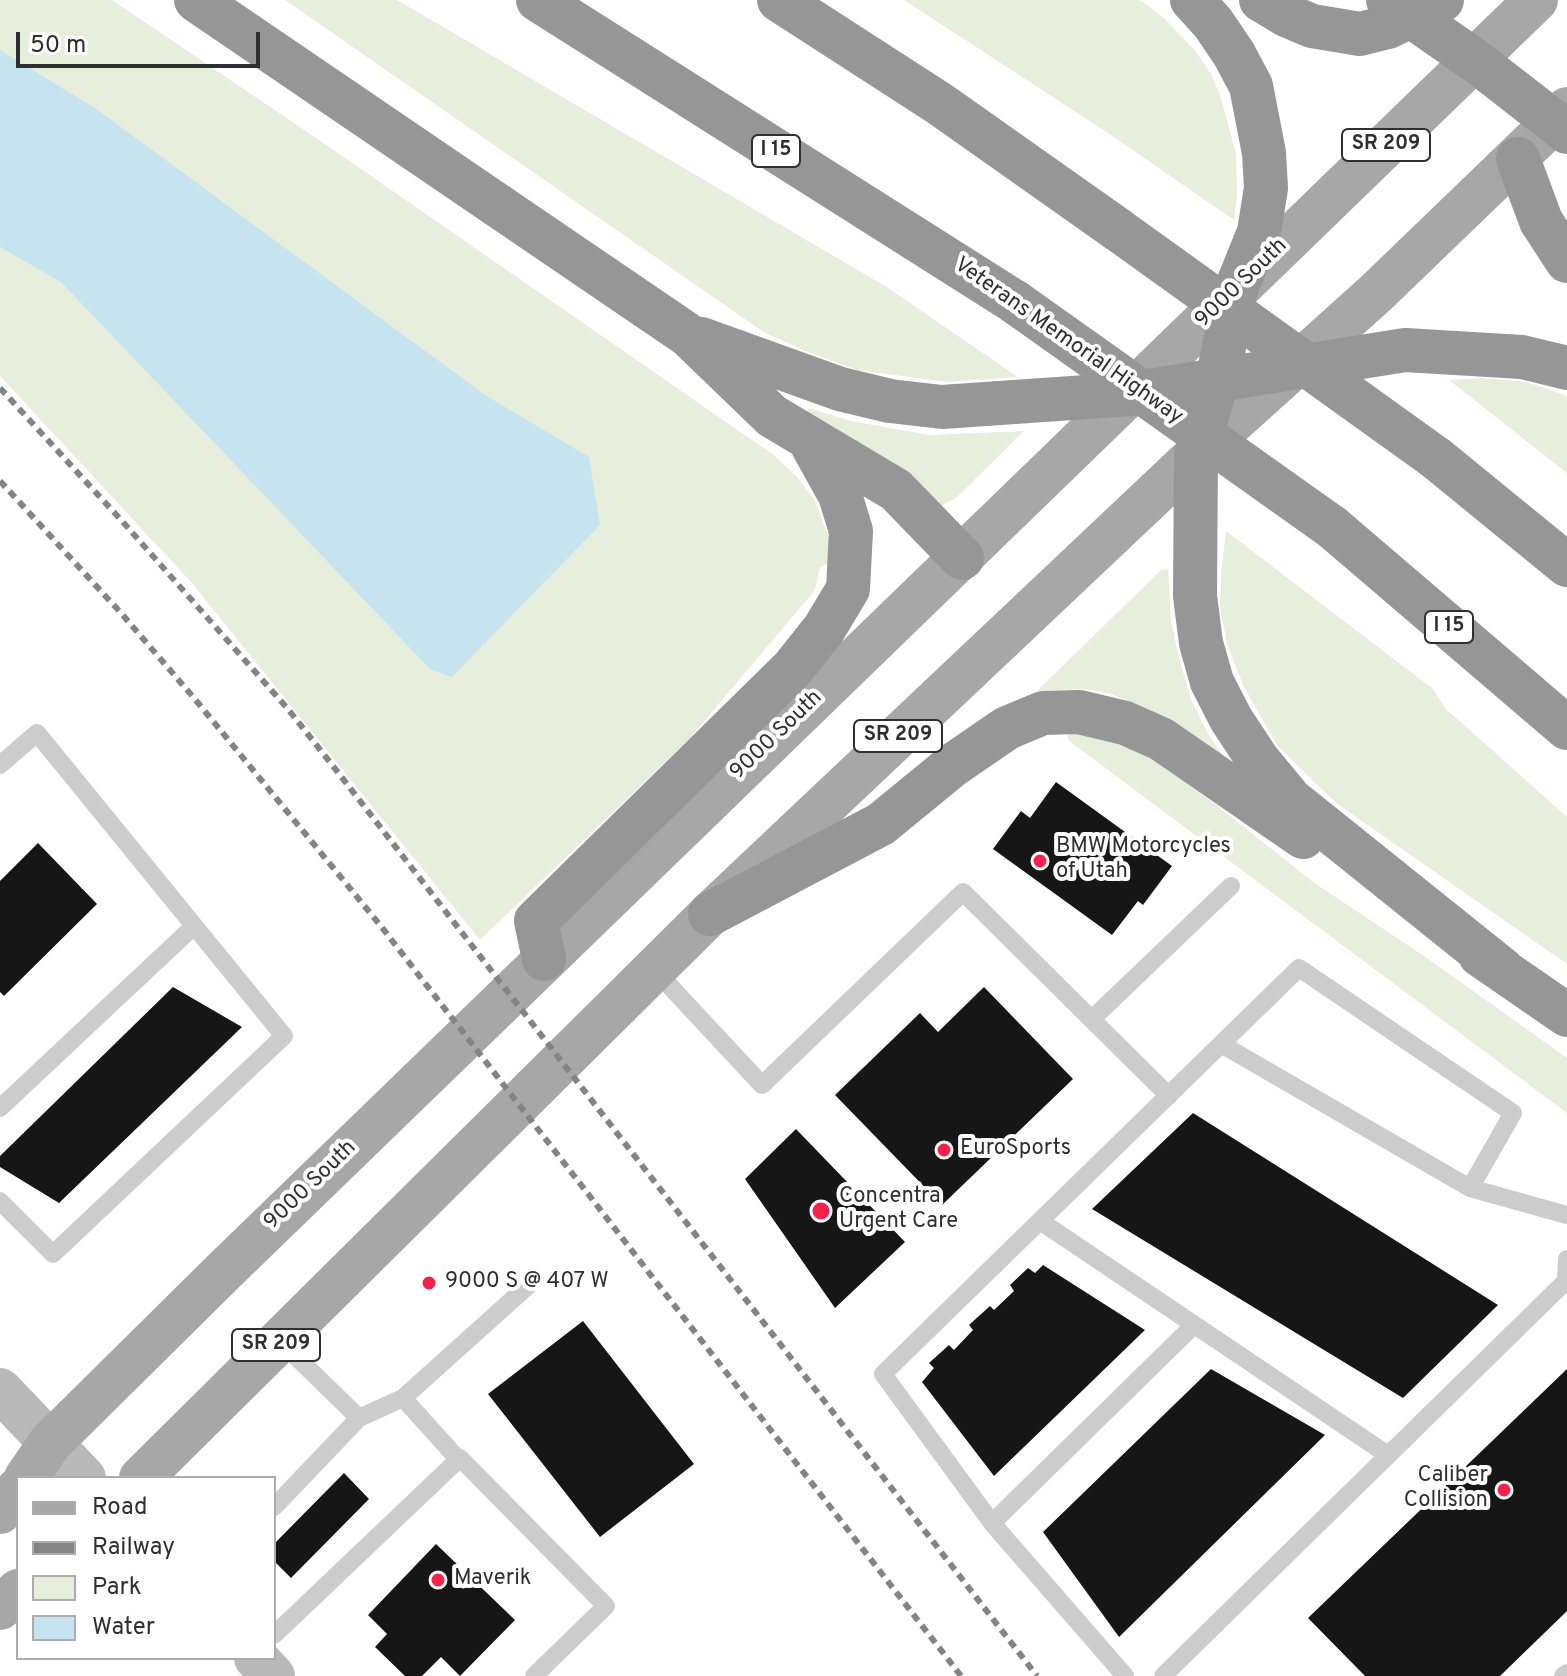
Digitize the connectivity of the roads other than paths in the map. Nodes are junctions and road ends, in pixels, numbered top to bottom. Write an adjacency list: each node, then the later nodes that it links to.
1 (196, 0): 14 (highway)
2 (538, 0): 23 (highway, Veterans Memorial Highway / I 15, bridge)
3 (779, 0): 22 (highway, bridge)
4 (1192, 0): 13 (highway)
5 (1261, 0): 7 (highway)
6 (1388, 0): 10 (highway, bridge)
7 (1442, 0)
8 (1536, 0): 13 (main road, 9000 South / SR 209)
9 (1567, 109): 11 (main road, SR 209)
10 (1567, 132)
11 (1518, 159): 12 (highway); 15 (main road, SR 209)
12 (1567, 261)
13 (1236, 289): 17 (highway); 18 (main road, 9000 South / SR 209)
14 (688, 335): 18 (highway); 19 (highway)
15 (1293, 368): 16 (highway); 17 (highway); 20 (main road, SR 209)
16 (1567, 368)
17 (1217, 381): 18 (highway); 20 (highway)
18 (1130, 394): 21 (main road, 9000 South / SR 209)
19 (810, 441): 21 (highway); 28 (highway)
20 (1196, 455): 26 (main road, SR 209); 30 (highway)
21 (962, 558): 28 (main road, 9000 South / SR 209)
22 (1567, 565)
23 (1567, 728)
24 (0, 765): 27 (lane)
25 (1231, 886): 32 (lane)
26 (710, 914): 29 (main road, SR 209); 30 (highway)
27 (194, 926): 35 (lane); 37 (lane)
28 (544, 959): 47 (main road, 9000 South / SR 209)
29 (654, 969): 32 (lane); 43 (main road, SR 209)
30 (1503, 970): 31 (highway)
31 (1567, 1015)
32 (1092, 1019): 34 (lane)
33 (1221, 1044): 34 (lane); 36 (lane); 36 (lane)
34 (1169, 1096): 39 (lane)
35 (0, 1108)
36 (1470, 1188): 38 (lane)
37 (0, 1201)
38 (1567, 1215)
39 (1040, 1221): 42 (lane); 56 (lane)
40 (1567, 1259): 48 (lane)
41 (532, 1282): 45 (lane)
42 (1194, 1325): 48 (lane); 56 (lane)
43 (280, 1341): 46 (lane); 52 (main road, SR 209)
44 (0, 1390): 47 (main road)
45 (403, 1398): 46 (lane); 49 (lane)
46 (359, 1418): 54 (lane)
47 (50, 1443): 50 (main road, 9000 South / SR 209); 51 (main road)
48 (1388, 1455): 64 (lane)
49 (458, 1459): 59 (lane); 62 (lane)
50 (27, 1476)
51 (82, 1476)
52 (143, 1476)
53 (16, 1492): 55 (main road)
54 (276, 1505)
55 (0, 1512)
56 (992, 1523): 63 (lane)
57 (16, 1593): 58 (main road)
58 (0, 1608)
59 (276, 1633)
60 (258, 1660): 61 (main road)
61 (273, 1676)
62 (534, 1676)
63 (1125, 1676)
64 (1163, 1676)

